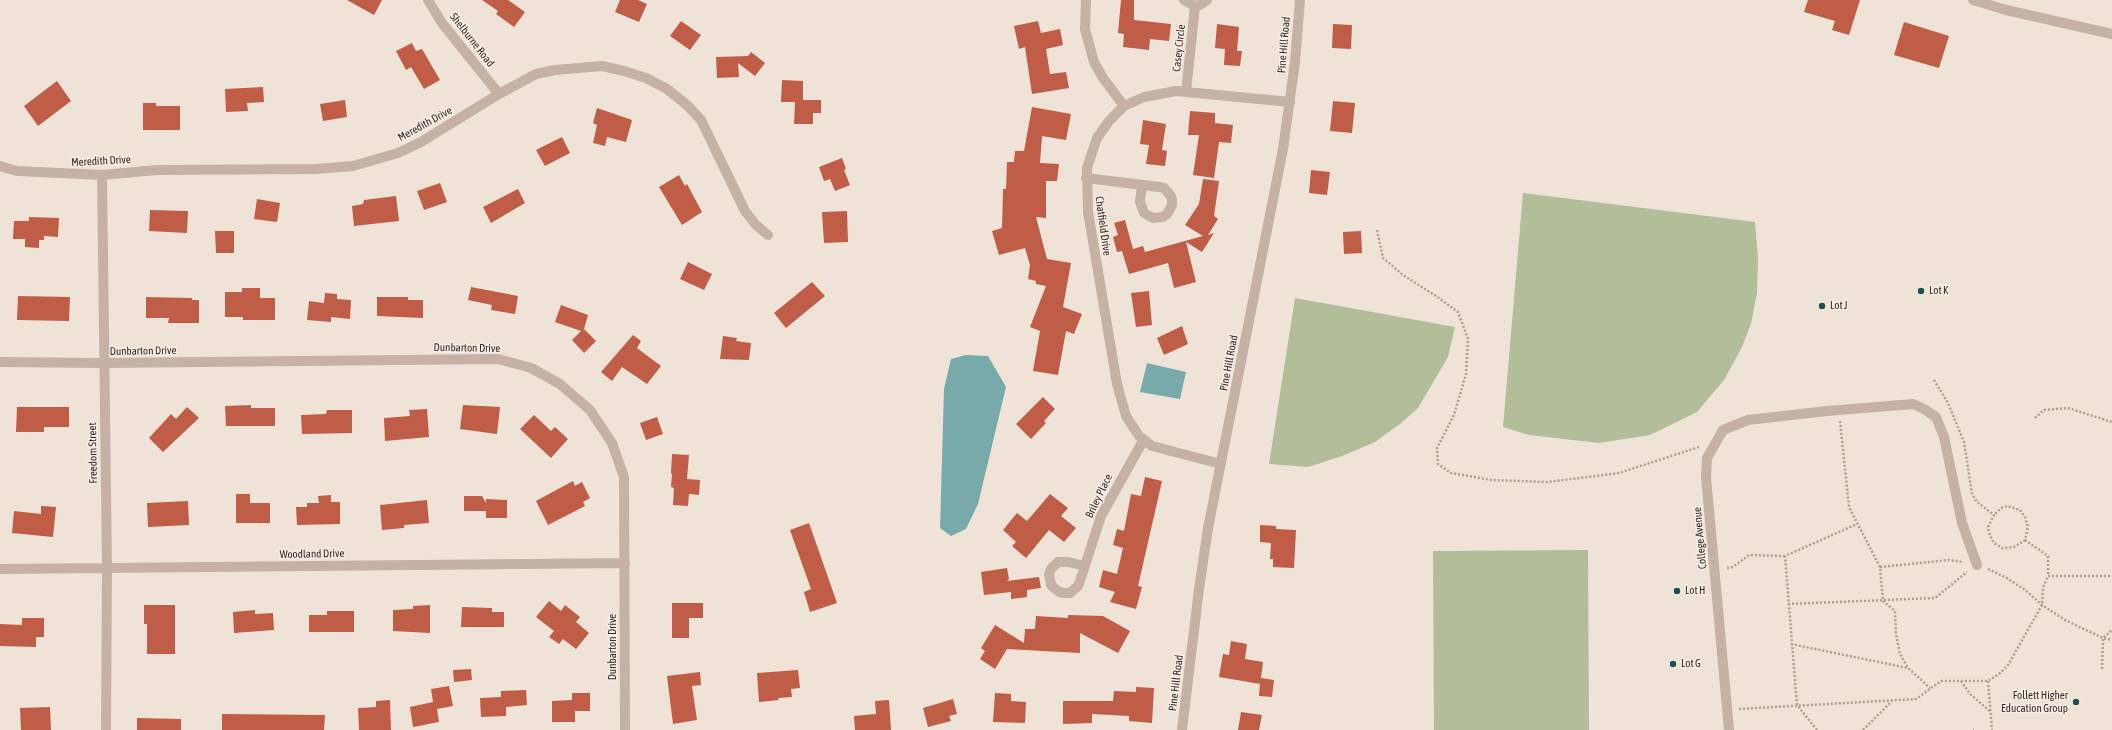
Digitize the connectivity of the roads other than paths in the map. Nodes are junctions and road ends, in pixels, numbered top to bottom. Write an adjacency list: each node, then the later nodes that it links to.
1 (428, 0): 10 (street, Shelburne Road)
2 (1086, 0): 12 (street)
3 (1184, 0): 7 (street)
4 (1207, 0): 7 (street)
5 (1300, 0): 11 (street, Pine Hill Road)
6 (1973, 0): 8 (street)
7 (1195, 6): 9 (street, Casey Circle)
8 (2112, 34)
9 (1186, 92): 11 (street, Chatfield Drive); 12 (street, Chatfield Drive)
10 (499, 94): 14 (street, Meredith Drive); 17 (street, Meredith Drive)
11 (1290, 102): 21 (street, Pine Hill Road)
12 (1124, 106): 15 (street, Chatfield Drive)
13 (0, 166): 14 (street, Meredith Drive)
14 (102, 175): 19 (street, Freedom Street)
15 (1086, 178): 16 (street); 20 (street, Chatfield Drive)
16 (1142, 184)
17 (768, 235)
18 (0, 362): 19 (street, Dunbarton Drive)
19 (104, 364): 22 (street, Dunbarton Drive); 25 (street, Freedom Street)
20 (1144, 441): 21 (street, Chatfield Drive); 24 (street, Briley Place)
21 (1221, 464): 29 (street, Pine Hill Road)
22 (625, 563): 25 (street, Woodland Drive); 28 (street, Dunbarton Drive)
23 (1977, 565): 30 (street, College Avenue)
24 (1085, 566)
25 (107, 568): 26 (street, Woodland Drive); 27 (street, Freedom Street)
26 (0, 569)
27 (106, 730)
28 (626, 730)
29 (1182, 730)
30 (1729, 730)

